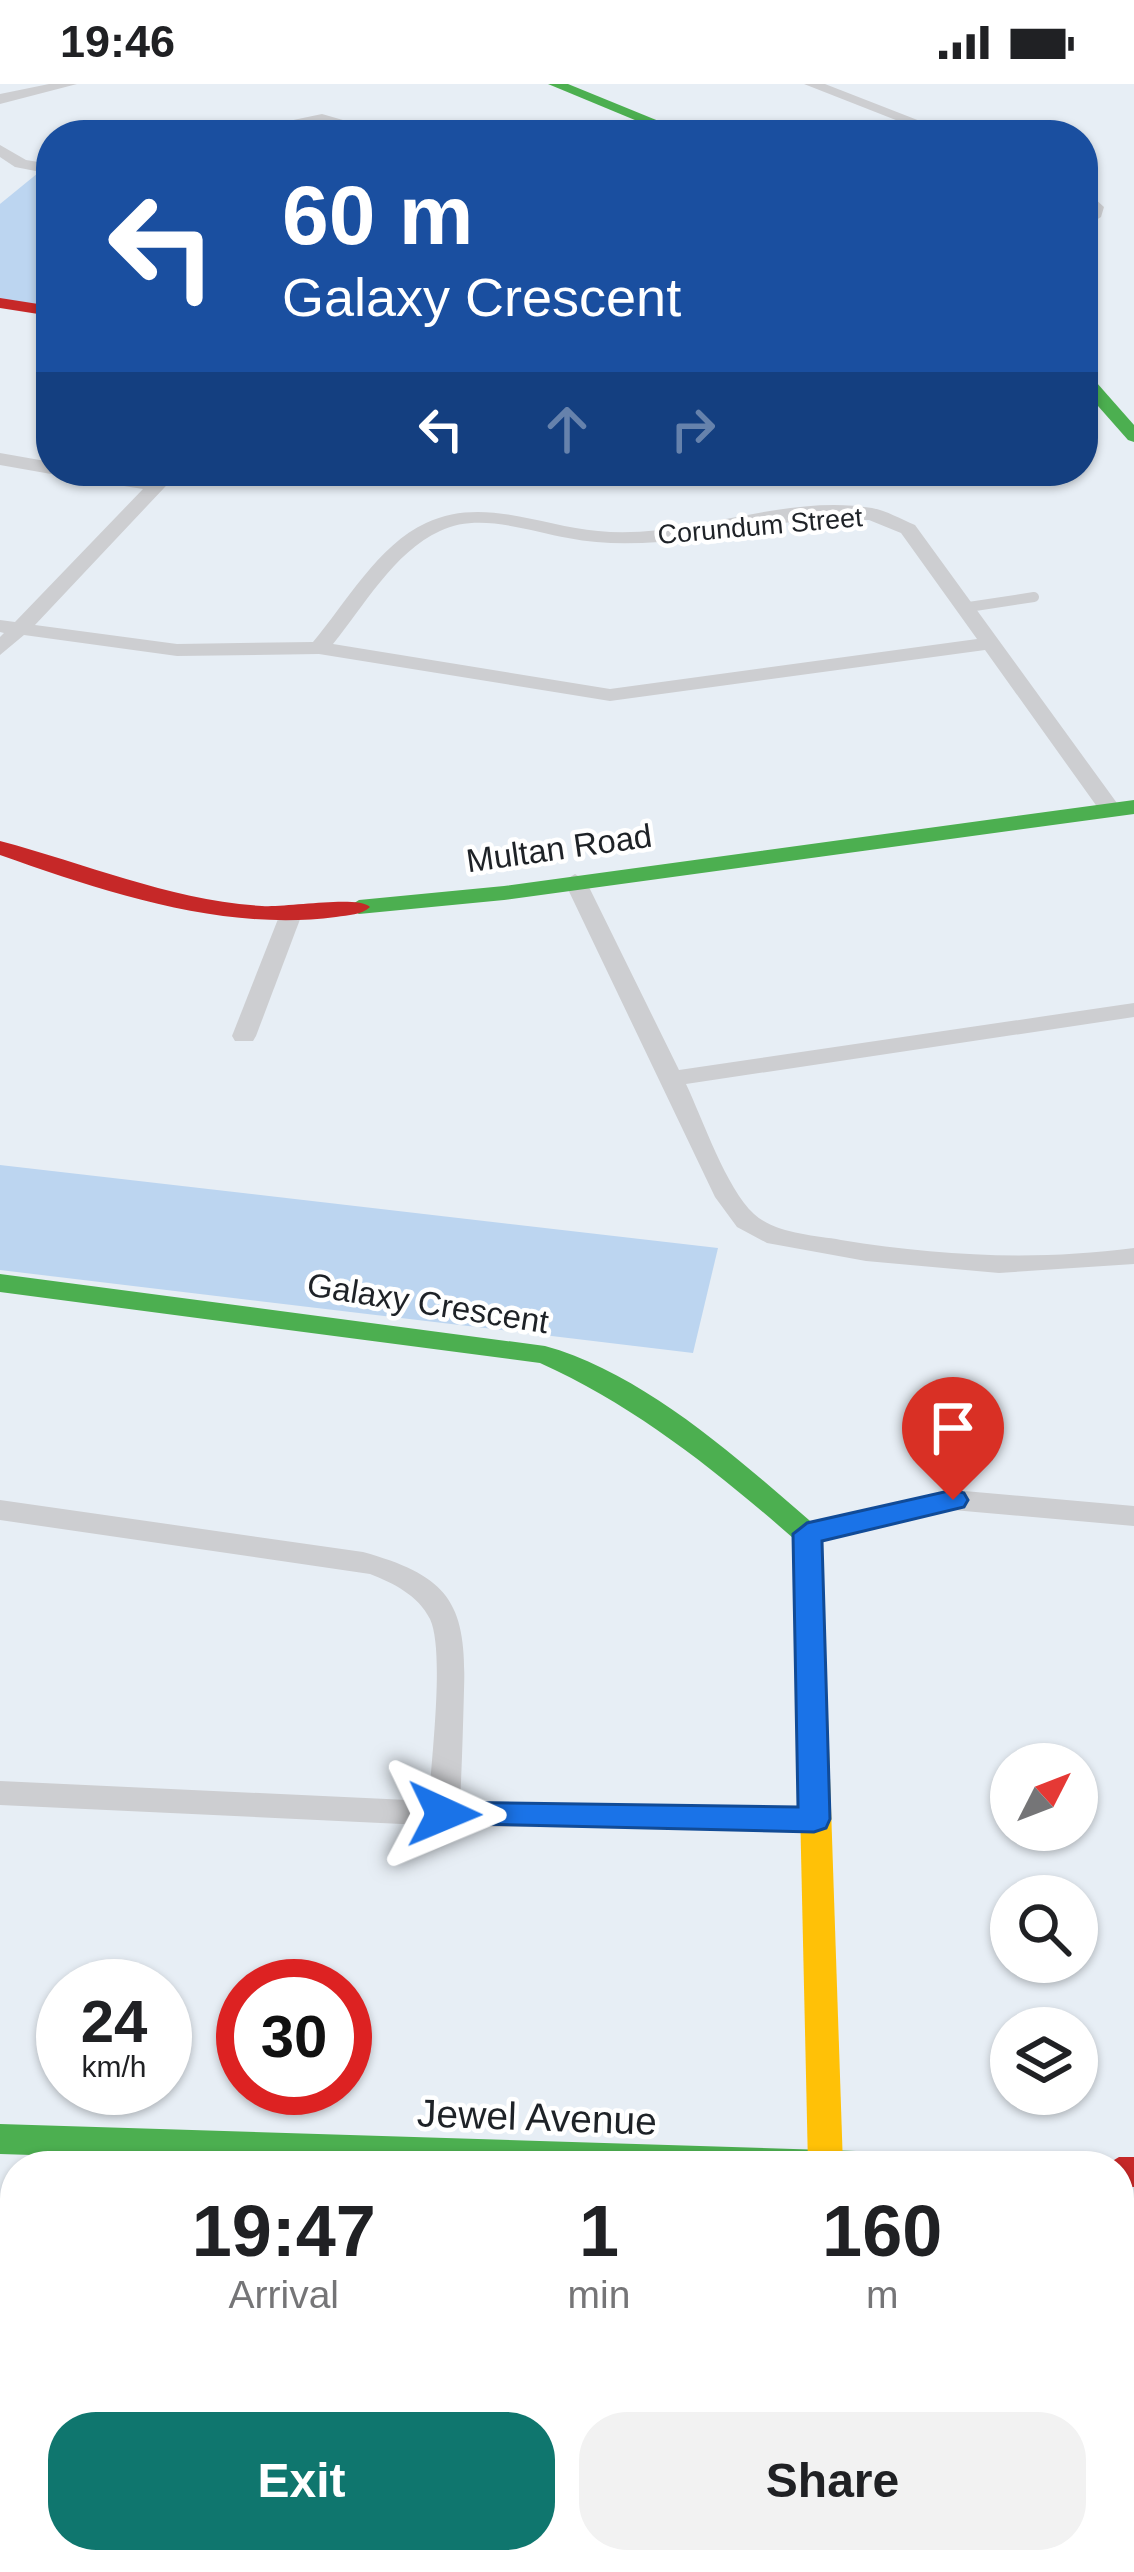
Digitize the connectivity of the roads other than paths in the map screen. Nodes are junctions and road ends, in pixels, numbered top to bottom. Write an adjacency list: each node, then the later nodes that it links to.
1 (70, 84): 4 (street)
2 (557, 84): 5 (street)
3 (824, 86): 6 (street)
4 (0, 99)
5 (647, 120)
6 (911, 120)
7 (0, 150): 8 (street)
8 (36, 166)
9 (0, 303): 10 (street)
10 (36, 309)
11 (1098, 396): 12 (street)
12 (1134, 436)
13 (0, 459): 14 (street)
14 (36, 465)
15 (157, 486): 18 (street)
16 (1034, 597): 17 (lane)
17 (962, 608): 19 (street, Corundum Street); 20 (street, Corundum Street)
18 (10, 628): 20 (street); 21 (street)
19 (988, 644): 20 (street); 22 (street, Corundum Street)
20 (319, 648)
21 (0, 649)
22 (1123, 808): 24 (street, Multan Road)
23 (0, 848): 25 (street, Multan Road)
24 (575, 881): 25 (street, Multan Road); 28 (street)
25 (291, 914): 27 (street)
26 (1134, 1010): 28 (street)
27 (244, 1036)
28 (670, 1079): 29 (street)
29 (1134, 1256)
30 (0, 1283): 33 (street, Galaxy Crescent)
31 (0, 1510): 35 (street)
32 (1134, 1516): 33 (street)
33 (807, 1534): 36 (street)
34 (0, 1793): 35 (street)
35 (444, 1814): 36 (street)
36 (814, 1819): 39 (street)
37 (0, 2139): 38 (street, Jewel Avenue)
38 (381, 2151)
39 (826, 2151)

